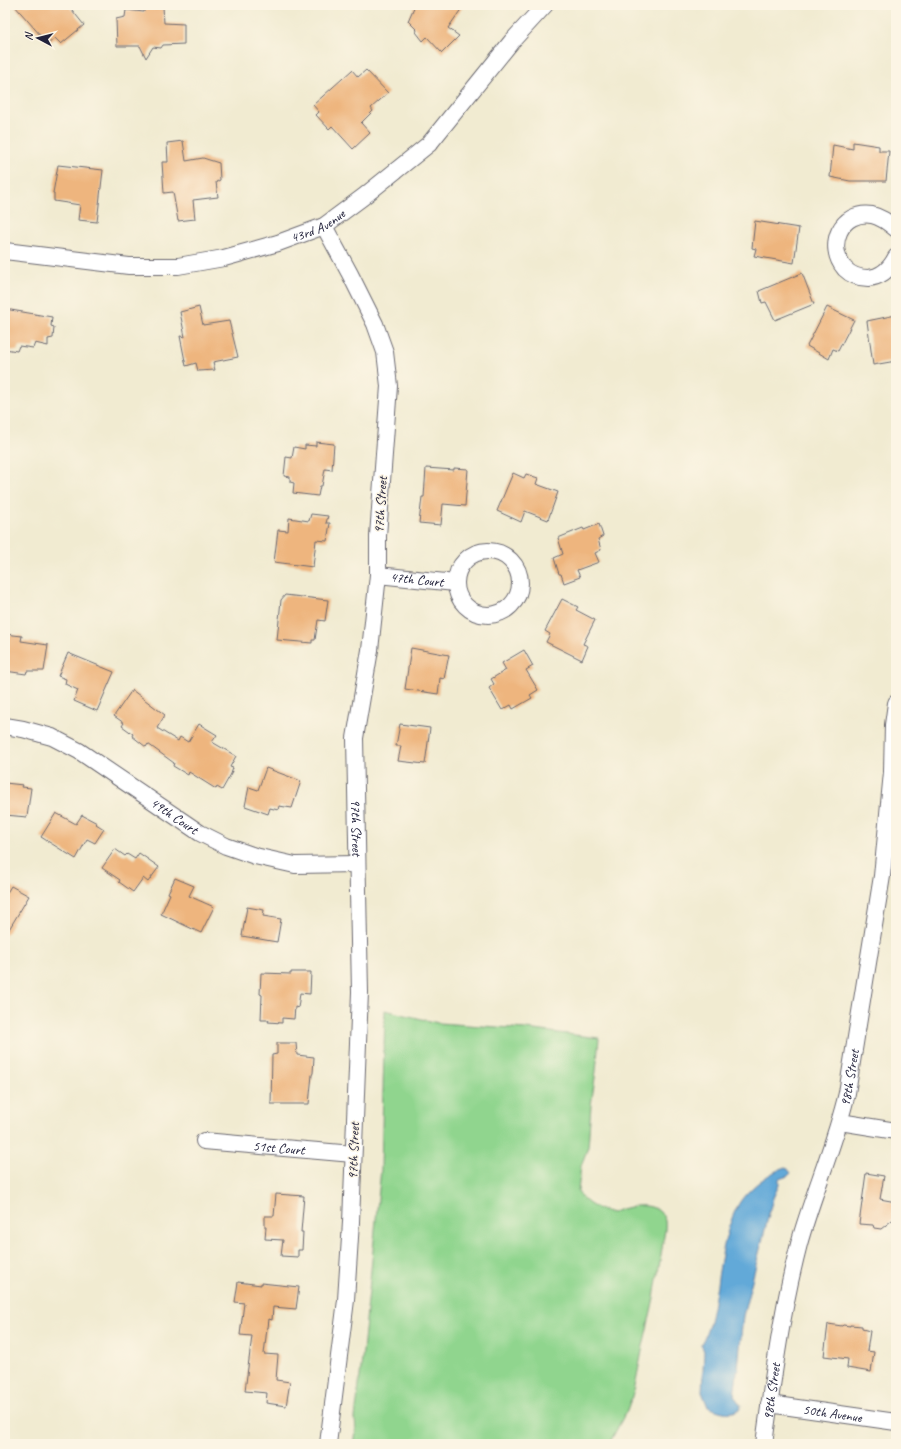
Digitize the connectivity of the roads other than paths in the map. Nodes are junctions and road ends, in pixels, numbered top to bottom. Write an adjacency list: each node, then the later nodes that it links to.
1 (545, 5): 2 (street, 43rd Avenue)
2 (324, 226): 4 (street, 43rd Avenue); 6 (street, 97th Street)
3 (896, 229): 5 (street)
4 (5, 251)
5 (896, 257)
6 (378, 575): 7 (street, 47th Court); 10 (street, 97th Street)
7 (455, 583): 7 (street, 47th Court)
8 (896, 703): 11 (street, 98th Street)
9 (5, 726): 10 (street, 49th Court)
10 (357, 864): 15 (street, 97th Street)
11 (889, 877): 12 (street, 98th Street)
12 (840, 1122): 13 (street); 16 (street, 98th Street)
13 (896, 1131)
14 (204, 1141): 15 (street, 51st Court)
15 (353, 1154): 18 (street, 97th Street)
16 (769, 1404): 17 (street, 50th Avenue); 19 (street, 98th Street)
17 (896, 1422)
18 (328, 1444)
19 (764, 1444)

